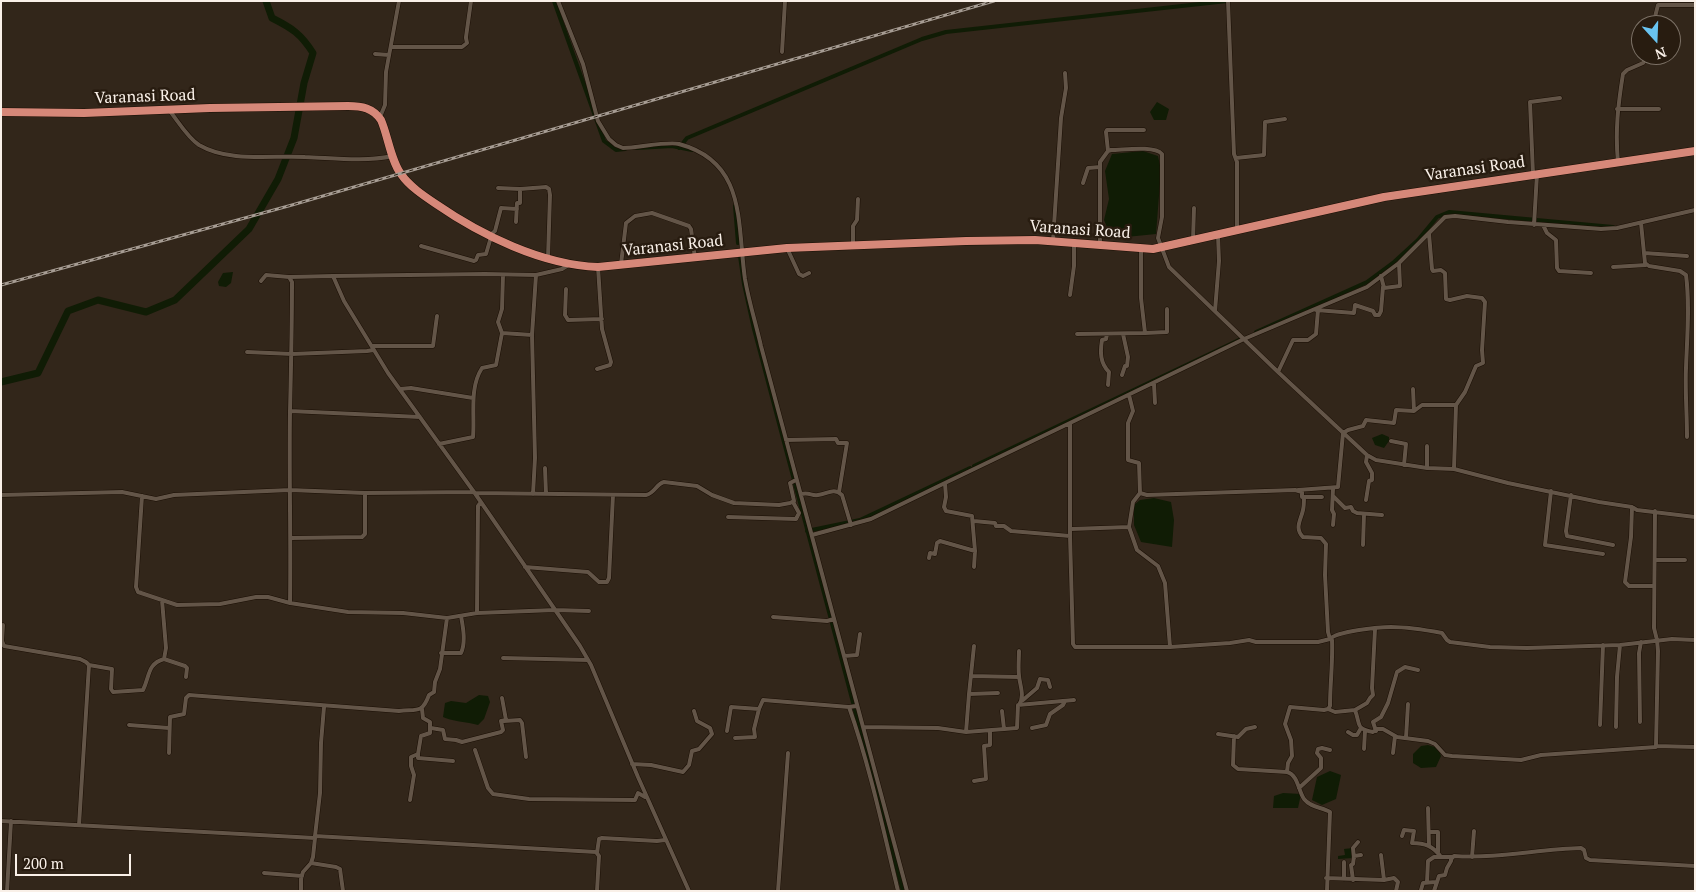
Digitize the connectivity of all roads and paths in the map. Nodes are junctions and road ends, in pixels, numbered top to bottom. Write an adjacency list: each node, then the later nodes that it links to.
1 (398, 1): 8 (street)
2 (471, 1): 8 (street)
3 (558, 1): 53 (street)
4 (785, 1): 9 (street)
5 (1228, 3): 25 (street)
6 (1695, 5): 7 (street)
7 (1656, 15)
8 (391, 47): 11 (street)
9 (782, 52)
10 (375, 54): 11 (street)
11 (389, 55): 19 (street)
12 (1640, 65): 15 (street)
13 (1065, 73): 44 (street)
14 (1560, 98): 28 (street)
15 (1617, 109): 16 (street); 26 (street)
16 (1659, 109)
17 (168, 110): 18 (highway, Varanasi Road); 19 (highway, Varanasi Road); 24 (street)
18 (1, 112)
19 (379, 118): 24 (highway, Varanasi Road)
20 (1285, 119): 25 (street)
21 (1144, 130): 22 (street)
22 (1108, 151): 27 (street); 51 (street)
23 (1695, 151): 26 (highway, Varanasi Road)
24 (393, 156): 43 (highway, Varanasi Road)
25 (1236, 158): 40 (street)
26 (1618, 163): 28 (highway, Varanasi Road)
27 (1100, 167): 29 (street); 47 (street)
28 (1535, 174): 36 (street); 40 (highway, Varanasi Road)
29 (1083, 183)
30 (498, 188): 31 (street)
31 (520, 189): 34 (street); 56 (street)
32 (858, 199): 49 (street)
33 (1194, 208): 45 (street)
34 (517, 209): 37 (street); 43 (street)
35 (1695, 210): 38 (street)
36 (1534, 221): 39 (street); 41 (street)
37 (516, 222)
38 (1641, 223): 39 (street); 54 (street)
39 (1544, 225): 66 (street)
40 (1237, 231): 42 (highway, Varanasi Road)
41 (1429, 233): 58 (street); 100 (street)
42 (1218, 235): 45 (highway, Varanasi Road); 77 (street)
43 (490, 236): 48 (street); 56 (highway, Varanasi Road)
44 (1053, 241): 46 (highway, Varanasi Road); 49 (highway, Varanasi Road)
45 (1192, 241): 51 (highway, Varanasi Road)
46 (1074, 242): 47 (highway, Varanasi Road); 74 (street)
47 (1100, 244): 52 (highway, Varanasi Road)
48 (421, 246)
49 (853, 246): 50 (highway, Varanasi Road)
50 (786, 248): 53 (highway, Varanasi Road); 64 (street)
51 (1163, 248): 52 (highway, Varanasi Road); 77 (street)
52 (1141, 249): 81 (street)
53 (739, 253): 57 (highway, Varanasi Road); 107 (street)
54 (1644, 253): 55 (street); 61 (street)
55 (1687, 256)
56 (548, 258): 59 (highway, Varanasi Road)
57 (695, 258): 60 (highway, Varanasi Road); 60 (street)
58 (1399, 263): 69 (street); 72 (street)
59 (570, 264): 62 (highway, Varanasi Road); 67 (street)
60 (621, 265): 62 (highway, Varanasi Road)
61 (1646, 265): 63 (street); 106 (street)
62 (598, 267): 79 (street)
63 (1613, 267)
64 (809, 273)
65 (503, 274): 67 (street); 68 (street); 80 (street)
66 (1591, 274)
67 (536, 275): 85 (street)
68 (333, 276): 70 (street); 87 (street)
69 (1380, 276): 72 (street); 76 (street)
70 (289, 277): 71 (street); 89 (street)
71 (261, 281)
72 (1383, 287): 76 (street)
73 (566, 289): 79 (street)
74 (1070, 295)
75 (1167, 309): 81 (street)
76 (1315, 310): 86 (street); 91 (street)
77 (1214, 311): 86 (street)
78 (437, 316): 87 (street)
79 (602, 319): 90 (street)
80 (502, 333): 85 (street); 98 (street)
81 (1145, 333): 84 (street)
82 (1077, 334): 83 (street)
83 (1107, 334): 84 (street); 94 (street)
84 (1123, 334): 92 (street)
85 (532, 335): 126 (street)
86 (1242, 338): 91 (street); 93 (street)
87 (373, 348): 89 (street); 95 (street)
88 (247, 352): 89 (street)
89 (292, 354): 101 (street)
90 (597, 369)
91 (1278, 372): 105 (street)
92 (1122, 375)
93 (1154, 384): 97 (street); 99 (street)
94 (1108, 385)
95 (400, 389): 98 (street); 103 (street)
96 (1413, 389): 102 (street)
97 (1129, 395): 104 (street); 125 (street)
98 (473, 398): 109 (street)
99 (1155, 403)
100 (1456, 405): 102 (street); 115 (street)
101 (290, 411): 103 (street); 119 (street)
102 (1414, 411): 105 (street)
103 (420, 417): 109 (street)
104 (1070, 423): 117 (street); 149 (street)
105 (1343, 433): 111 (street); 118 (street)
106 (1687, 438)
107 (786, 440): 116 (street); 123 (street)
108 (1391, 441): 112 (street)
109 (439, 444): 122 (street)
110 (1427, 446): 114 (street)
111 (1368, 455): 112 (street); 136 (street)
112 (1404, 465): 114 (street)
113 (545, 468): 127 (street)
114 (1427, 468): 115 (street)
115 (1454, 469): 121 (street)
116 (794, 481): 128 (street); 138 (street)
117 (945, 483): 145 (street); 146 (street)
118 (1333, 489): 120 (street); 133 (street)
119 (290, 490): 124 (street); 132 (street); 152 (street)
120 (1298, 490): 125 (street); 134 (street)
121 (1551, 491): 131 (street); 156 (street)
122 (474, 492): 124 (street); 126 (street); 137 (street)
123 (839, 492): 128 (street); 146 (street)
124 (365, 493): 152 (street)
125 (1140, 493): 148 (street)
126 (533, 494): 127 (street)
127 (546, 494): 130 (street)
128 (801, 494): 150 (street)
129 (1, 495): 132 (street)
130 (613, 495): 138 (street); 160 (street)
131 (1571, 495): 139 (street); 153 (street)
132 (142, 496): 163 (street)
133 (1333, 496): 141 (street); 147 (street)
134 (1304, 497): 135 (street); 175 (street)
135 (1322, 497)
136 (1366, 500)
137 (481, 502): 160 (street); 167 (street)
138 (794, 502): 143 (street)
139 (1632, 506): 140 (street); 162 (street)
140 (1656, 511): 144 (street); 158 (street)
141 (1364, 514): 142 (street); 154 (street)
142 (1382, 515)
143 (728, 517)
144 (1695, 517)
145 (974, 521): 151 (street); 155 (street)
146 (851, 522): 150 (street)
147 (1333, 525)
148 (1129, 527): 149 (street); 182 (street)
149 (1071, 529): 151 (street)
150 (811, 532): 171 (street)
151 (1070, 536): 182 (street)
152 (291, 538): 164 (street)
153 (1613, 544)
154 (1363, 545)
155 (975, 551): 157 (street); 161 (street)
156 (1603, 554)
157 (929, 558)
158 (1655, 560): 159 (street); 162 (street)
159 (1685, 560)
160 (525, 567): 165 (street)
161 (974, 567)
162 (1654, 586): 176 (street)
163 (162, 600): 164 (street); 186 (street)
164 (290, 602): 170 (street)
165 (555, 610): 166 (street); 167 (street); 188 (street)
166 (589, 611)
167 (477, 613): 168 (street)
168 (461, 616): 170 (street); 184 (street)
169 (773, 617): 171 (street)
170 (447, 618): 184 (street)
171 (834, 620): 185 (street)
172 (3, 625): 189 (street)
173 (1374, 629): 175 (street); 179 (street); 209 (street)
174 (860, 634): 185 (street)
175 (1330, 638): 182 (street); 208 (street)
176 (1657, 640): 177 (street); 178 (street); 235 (street)
177 (1695, 640)
178 (1641, 642): 180 (street); 213 (street)
179 (1603, 645): 180 (street); 215 (street)
180 (1620, 645): 217 (street)
181 (974, 646): 191 (street)
182 (1170, 647)
183 (1018, 651): 192 (street)
184 (441, 653): 206 (street)
185 (844, 656): 203 (street)
186 (164, 658): 189 (street); 193 (street)
187 (503, 658): 188 (street)
188 (588, 660): 246 (street)
189 (89, 666): 255 (street)
190 (1418, 670): 229 (street)
191 (971, 676): 192 (street); 196 (street)
192 (1019, 677): 198 (street)
193 (186, 678)
194 (1050, 687): 198 (street)
195 (998, 693): 196 (street)
196 (969, 694): 227 (street)
197 (502, 698): 212 (street)
198 (1022, 700): 202 (street)
199 (1074, 700): 200 (street)
200 (1065, 701): 202 (street); 221 (street)
201 (1408, 704): 234 (street)
202 (1019, 705): 223 (street)
203 (856, 706): 205 (street); 220 (street)
204 (324, 707): 206 (street); 218 (street); 259 (street)
205 (849, 707): 207 (street); 288 (street)
206 (422, 709): 219 (street)
207 (759, 709): 224 (street); 233 (street)
208 (1328, 709): 209 (street); 247 (street)
209 (1355, 710): 222 (street)
210 (694, 711): 246 (street)
211 (1002, 711): 223 (street)
212 (501, 721): 219 (street); 244 (street)
213 (1640, 722)
214 (129, 725): 218 (street)
215 (1600, 725)
216 (1254, 727): 231 (street)
217 (1616, 727)
218 (169, 728): 240 (street)
219 (431, 728): 243 (street)
220 (863, 728): 227 (street); 289 (street)
221 (1032, 728)
222 (1361, 728): 226 (street); 228 (street)
223 (1004, 729): 225 (street)
224 (727, 731)
225 (990, 731): 227 (street); 248 (street)
226 (1365, 731): 229 (street); 237 (street)
227 (966, 732)
228 (1348, 732)
229 (1376, 732): 232 (street)
230 (1218, 734): 231 (street)
231 (1234, 736): 247 (street)
232 (1395, 736): 234 (street); 242 (street)
233 (735, 738)
234 (1406, 738): 235 (street)
235 (1656, 747): 236 (street)
236 (1695, 747)
237 (1364, 749)
238 (475, 750): 250 (street)
239 (1330, 750): 249 (street)
240 (169, 753)
241 (788, 753): 287 (street)
242 (1393, 753)
243 (418, 754): 245 (street); 251 (street)
244 (526, 757)
245 (453, 761)
246 (632, 764): 250 (street)
247 (1287, 772): 249 (street)
248 (974, 781)
249 (1299, 788): 275 (street)
250 (647, 799): 260 (street)
251 (410, 800)
252 (1428, 808): 257 (street)
253 (1, 821): 254 (street)
254 (10, 821): 255 (street); 282 (street)
255 (79, 825): 259 (street)
256 (1474, 831): 268 (street)
257 (1429, 832): 262 (street); 266 (street)
258 (1402, 836): 262 (street)
259 (315, 837): 263 (street); 271 (street)
260 (665, 840): 263 (street); 286 (street)
261 (1358, 842): 269 (street)
262 (1429, 846): 266 (street)
263 (597, 853): 285 (street)
264 (1361, 855): 269 (street)
265 (1381, 855): 278 (street)
266 (1439, 855): 267 (street); 279 (street)
267 (1453, 856): 268 (street); 280 (street)
268 (1472, 857): 272 (street)
269 (1354, 858): 277 (street)
270 (1344, 862): 276 (street)
271 (311, 863): 274 (street); 284 (street)
272 (1695, 866)
273 (264, 873): 274 (street)
274 (302, 876): 283 (street)
275 (1326, 878): 276 (street); 290 (street)
276 (1344, 879): 277 (street)
277 (1352, 880): 278 (street)
278 (1384, 880): 291 (street)
279 (1427, 882): 280 (street); 281 (street)
280 (1436, 882): 292 (street)
281 (1421, 890)
282 (7, 891)
283 (301, 891)
284 (343, 891)
285 (596, 891)
286 (689, 891)
287 (778, 891)
288 (898, 891)
289 (907, 891)
290 (1327, 891)
291 (1396, 891)
292 (1434, 891)

